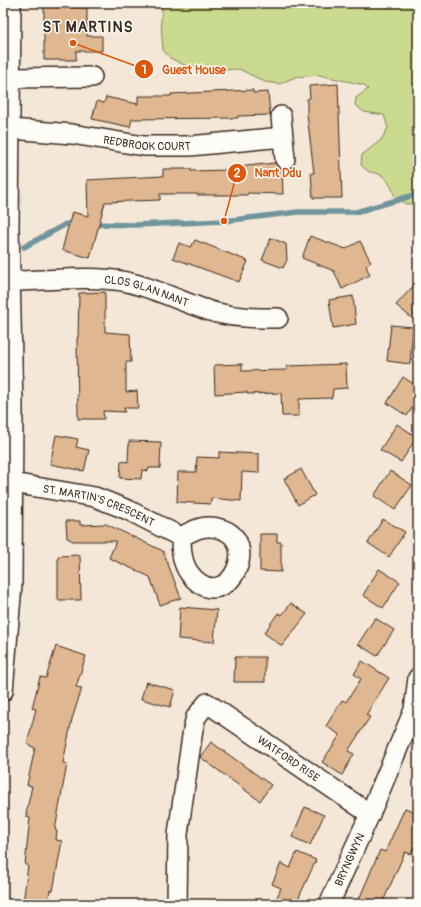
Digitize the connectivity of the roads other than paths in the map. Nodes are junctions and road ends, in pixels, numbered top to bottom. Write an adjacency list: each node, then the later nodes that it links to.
1 (11, 3): 3 (street)
2 (92, 77): 3 (street)
3 (11, 78): 5 (street)
4 (281, 116): 6 (street)
5 (11, 129): 6 (street, REDBROOK COURT); 7 (street)
6 (283, 137): 8 (street)
7 (7, 149): 9 (street)
8 (285, 159)
9 (11, 282): 10 (street, CLOS GLAN NANT); 11 (street)
10 (278, 318)
11 (12, 483): 12 (street, ST. MARTIN'S CRESCENT); 14 (street)
12 (181, 537)
13 (418, 678): 15 (street, BRYNGWYN)
14 (3, 691)
15 (416, 711): 16 (street, BRYNGWYN)
16 (370, 814): 17 (street, WATFORD RISE); 18 (street, BRYNGWYN)
17 (177, 904)
18 (328, 904)

